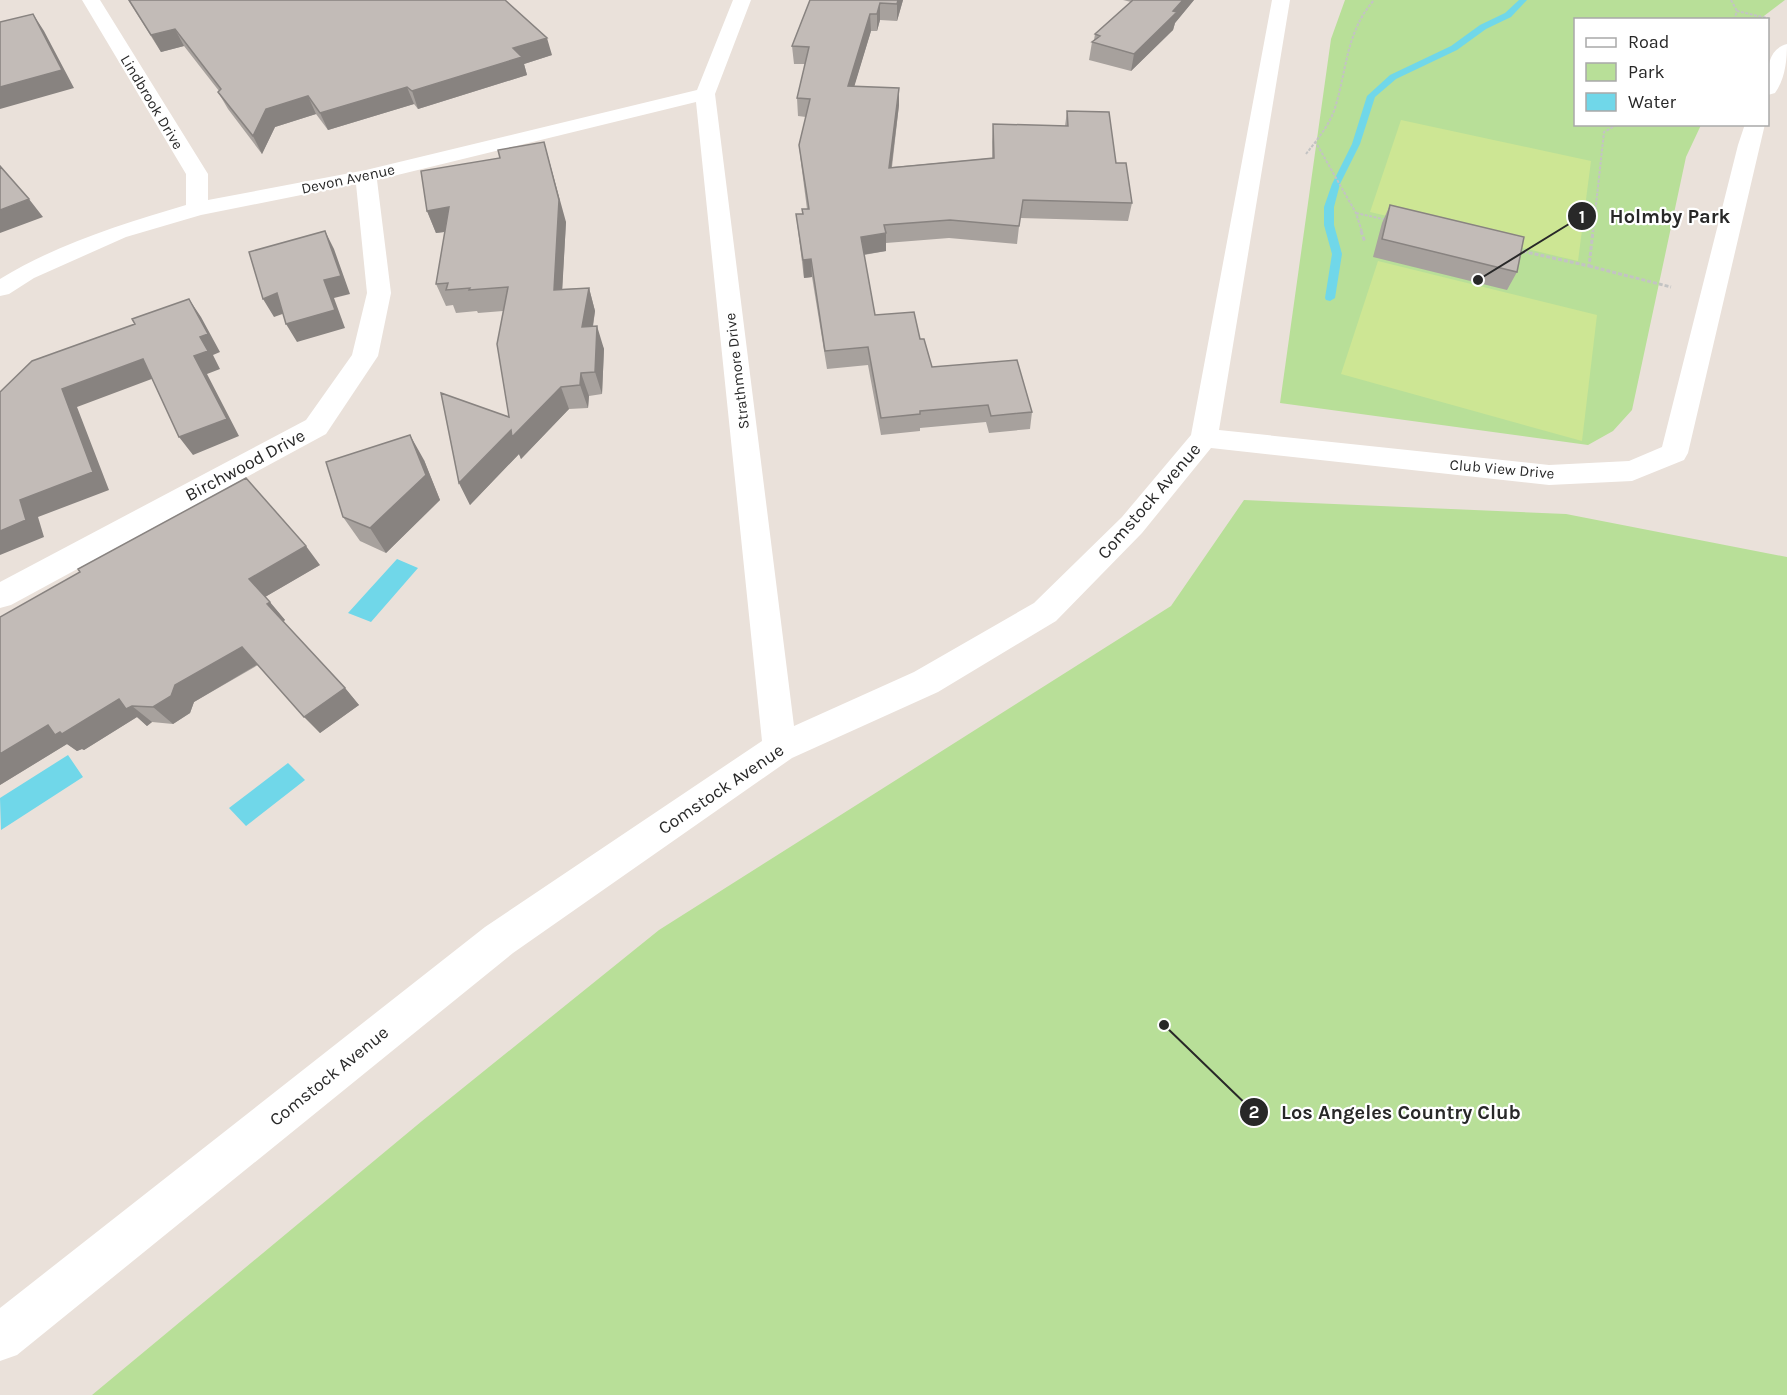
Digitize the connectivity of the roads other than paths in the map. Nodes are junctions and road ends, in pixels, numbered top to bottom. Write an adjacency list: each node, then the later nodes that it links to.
1 (91, 0): 9 (street, Lindbrook Drive)
2 (742, 0): 6 (street, Strathmore Drive)
3 (1281, 0): 11 (street, Comstock Avenue)
4 (1787, 50): 5 (street)
5 (1769, 84)
6 (705, 94): 8 (street, Devon Avenue); 13 (street, Strathmore Drive)
7 (1754, 126): 11 (street, Club View Drive)
8 (366, 176): 9 (street, Devon Avenue); 12 (street, Birchwood Drive)
9 (197, 209): 10 (street, Devon Avenue)
10 (0, 289)
11 (1204, 438): 13 (street, Comstock Avenue)
12 (0, 596)
13 (780, 748): 14 (street, Comstock Avenue)
14 (0, 1338)

